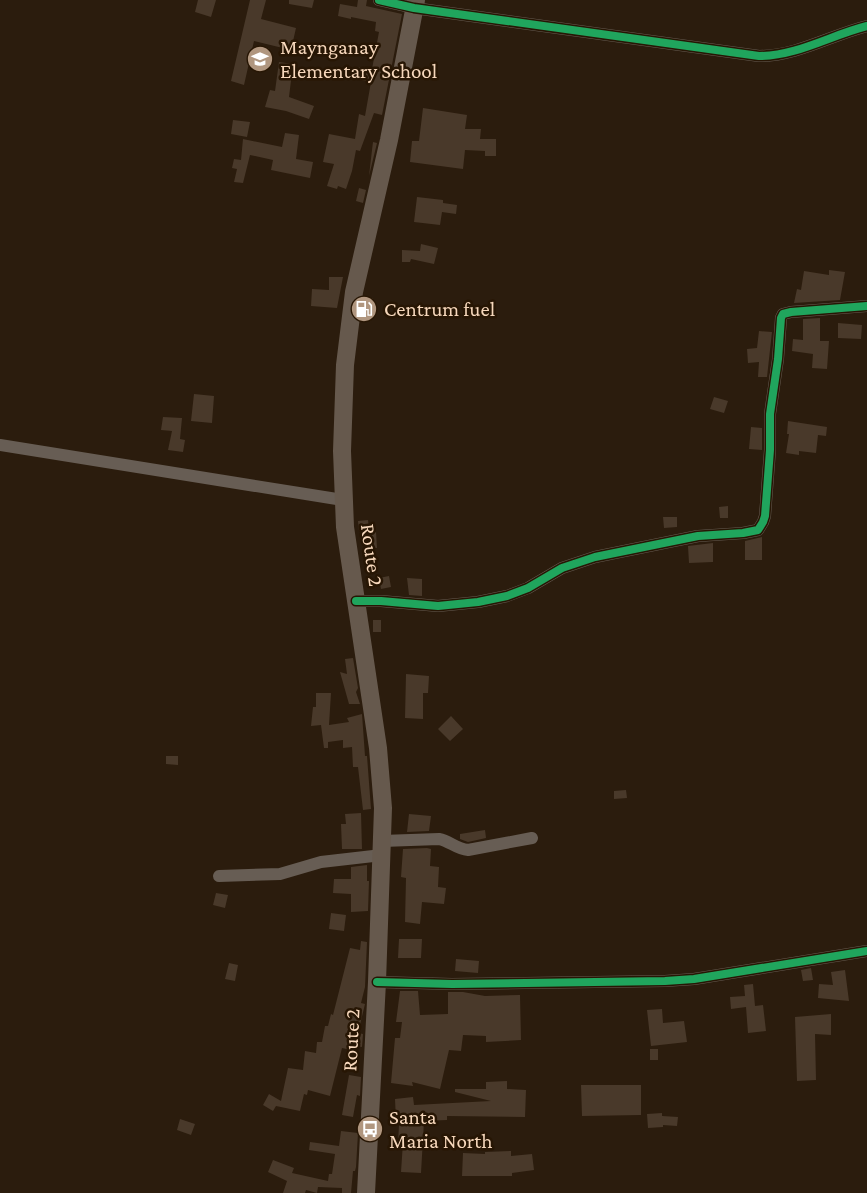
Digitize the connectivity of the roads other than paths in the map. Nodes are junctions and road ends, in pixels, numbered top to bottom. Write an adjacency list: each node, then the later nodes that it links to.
1 (379, 0): 2 (street)
2 (415, 4): 3 (street); 6 (highway, Route 2)
3 (867, 26)
4 (867, 306): 7 (street)
5 (0, 445): 6 (street)
6 (344, 500): 7 (highway, Route 2)
7 (356, 601): 9 (highway, Route 2)
8 (532, 838): 9 (street)
9 (382, 848): 10 (street); 12 (highway, Route 2)
10 (219, 876)
11 (867, 951): 12 (street)
12 (377, 982): 13 (highway, Route 2)
13 (366, 1193)

